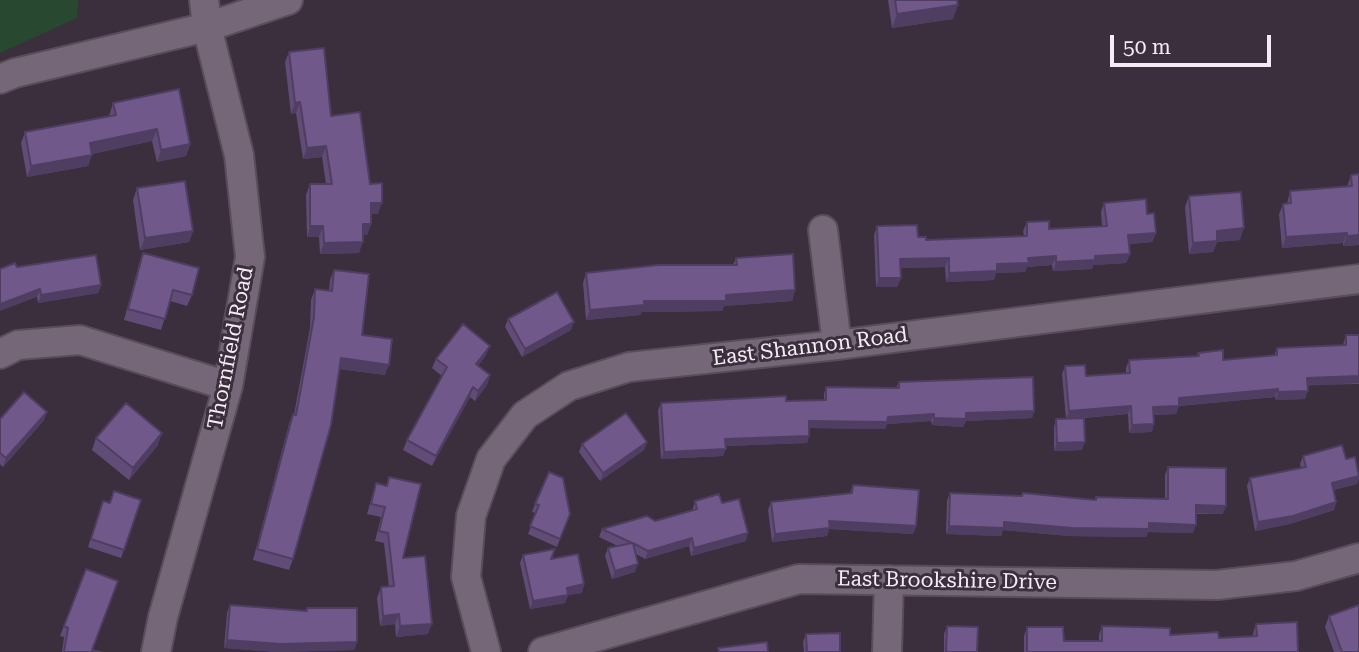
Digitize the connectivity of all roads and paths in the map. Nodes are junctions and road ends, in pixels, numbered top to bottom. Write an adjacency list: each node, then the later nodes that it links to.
1 (288, 0): 2 (street)
2 (205, 13): 3 (street); 8 (street, Thornfield Road)
3 (0, 79)
4 (823, 230): 6 (street)
5 (1359, 279): 6 (street, East Shannon Road)
6 (837, 345): 12 (street, East Shannon Road)
7 (0, 354): 8 (street)
8 (228, 386): 11 (street, Thornfield Road)
9 (1359, 558): 10 (street, East Brookshire Drive)
10 (889, 580): 13 (street, East Brookshire Drive); 14 (street)
11 (156, 652)
12 (486, 652)
13 (543, 652)
14 (887, 652)

